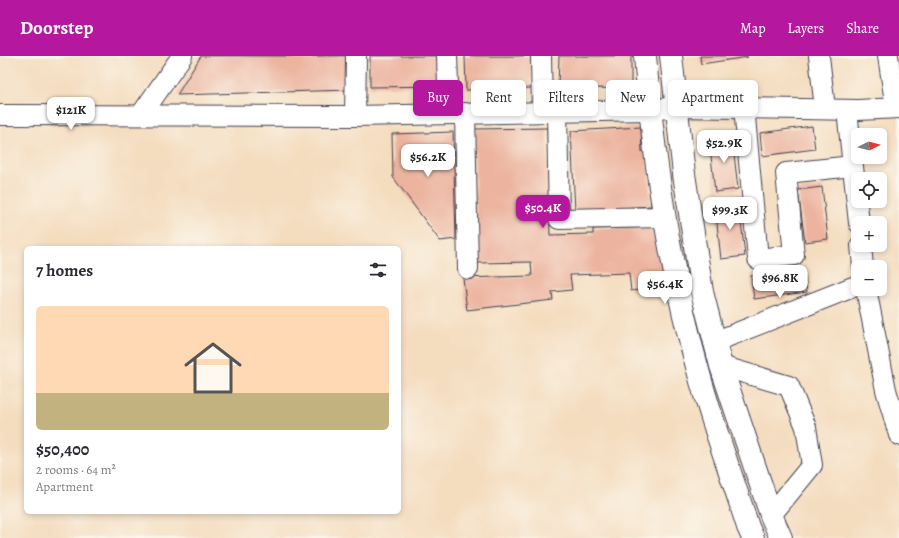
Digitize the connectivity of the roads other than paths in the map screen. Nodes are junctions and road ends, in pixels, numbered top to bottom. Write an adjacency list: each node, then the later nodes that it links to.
1 (182, 56): 21 (street)
2 (356, 56): 22 (street)
3 (447, 56): 9 (street)
4 (541, 56): 10 (street)
5 (645, 56): 11 (main road)
6 (670, 56): 12 (main road)
7 (819, 56): 15 (street)
8 (888, 56): 14 (street)
9 (451, 80)
10 (544, 80)
11 (647, 80)
12 (673, 80)
13 (758, 107): 15 (street)
14 (898, 108): 16 (street)
15 (825, 109): 16 (street)
16 (847, 110): 28 (street)
17 (534, 112): 18 (street)
18 (463, 113)
19 (0, 114): 21 (street)
20 (413, 114): 22 (street)
21 (142, 116): 22 (street)
22 (355, 116)
23 (457, 116): 31 (street)
24 (549, 116): 30 (street)
25 (650, 116): 30 (main road)
26 (677, 116): 34 (main road)
27 (745, 116): 28 (street)
28 (852, 166): 29 (street)
29 (858, 216)
30 (664, 217): 39 (main road)
31 (468, 269)
32 (851, 288): 34 (street)
33 (868, 296): 36 (street)
34 (714, 342): 35 (main road)
35 (721, 366): 38 (main road); 38 (street)
36 (892, 388): 37 (street)
37 (899, 435)
38 (771, 515): 40 (main road)
39 (753, 538)
40 (781, 538)

